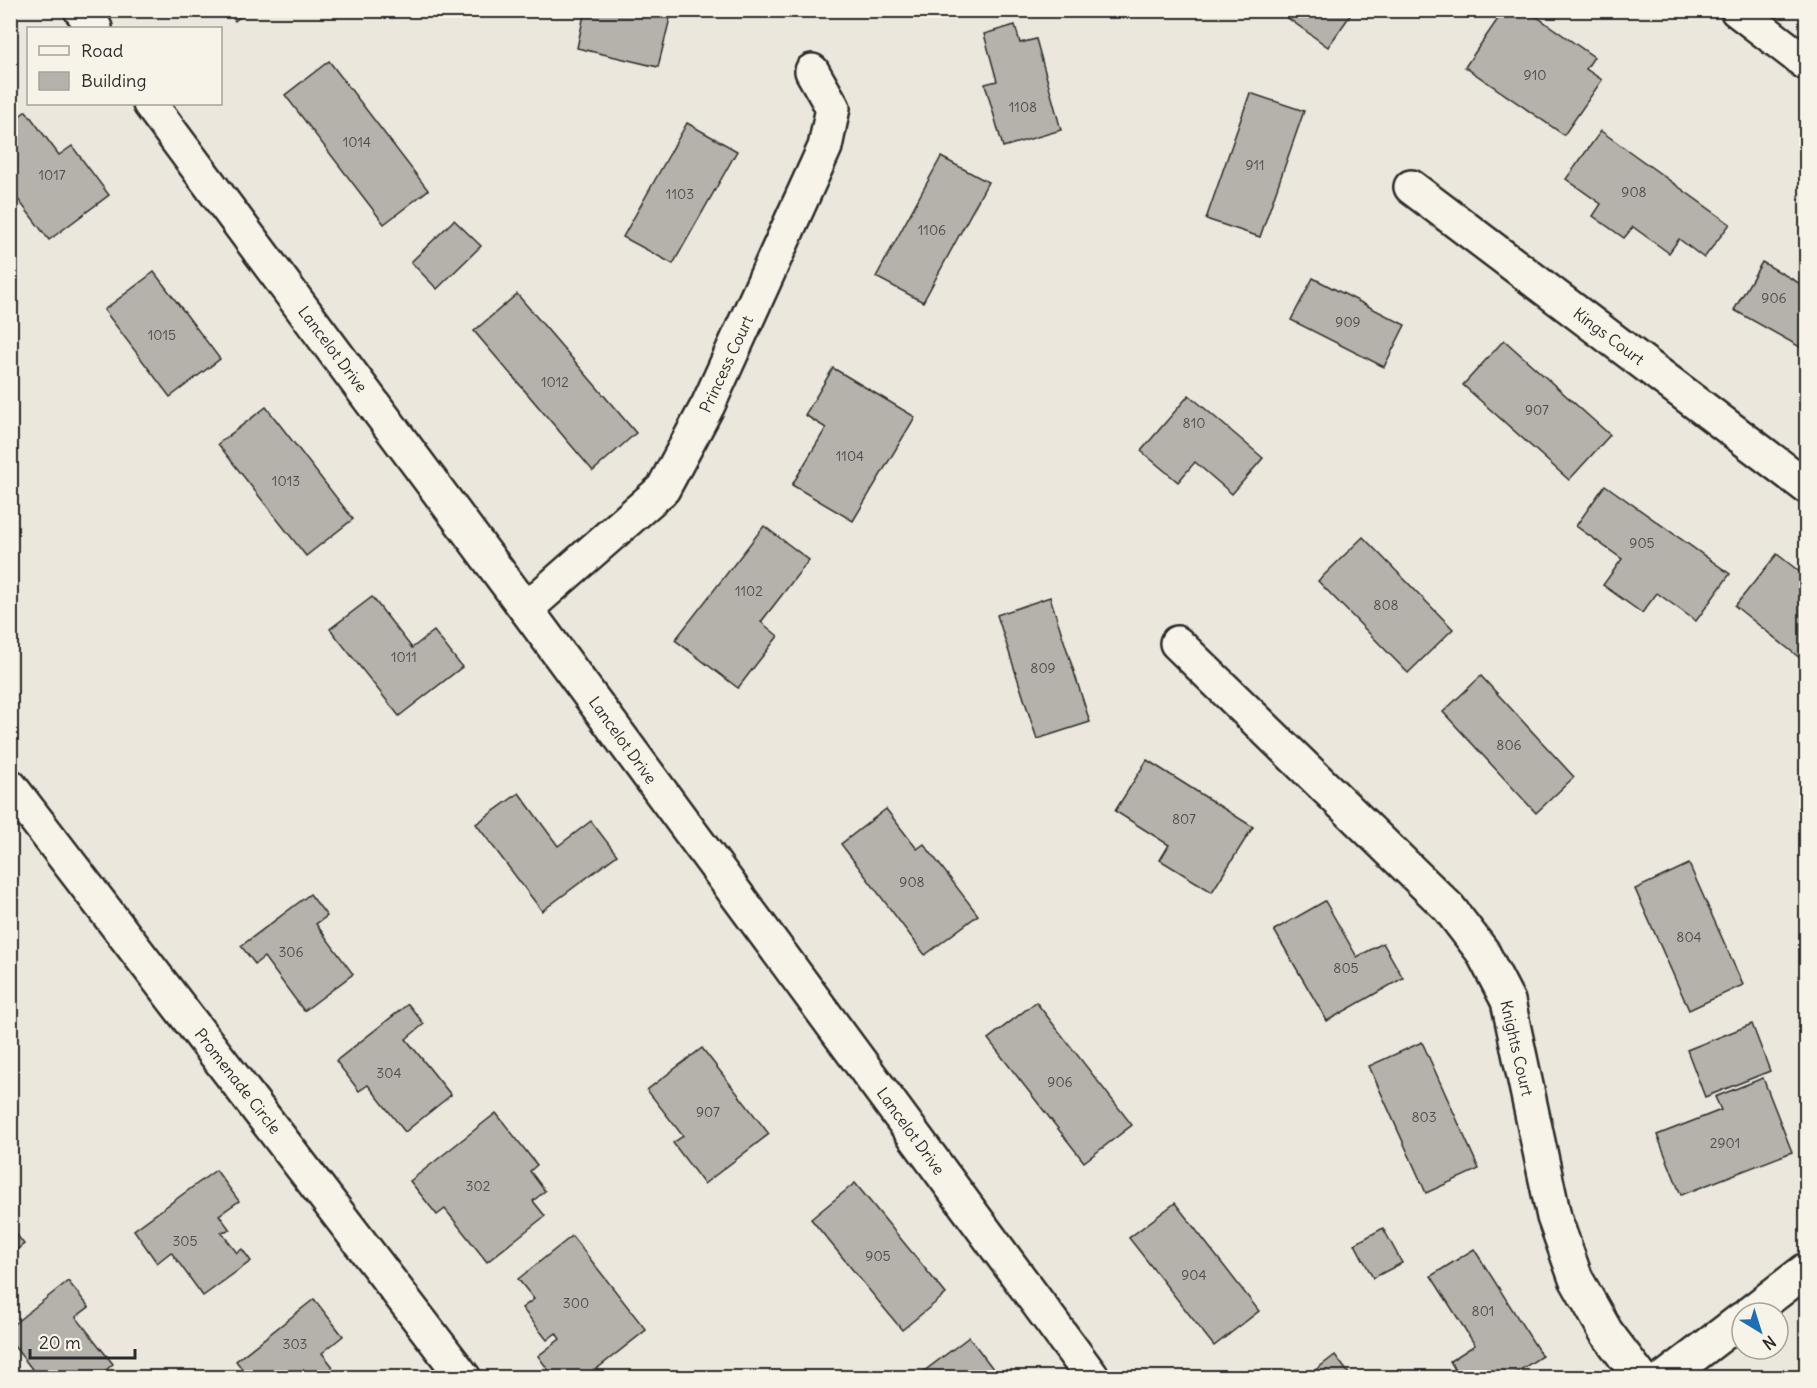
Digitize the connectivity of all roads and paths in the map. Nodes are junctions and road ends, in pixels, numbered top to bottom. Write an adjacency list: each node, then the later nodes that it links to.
1 (81, 10): 3 (street)
2 (1737, 10): 4 (street)
3 (94, 27)
4 (1806, 63)
5 (812, 71): 9 (street, Princess Court)
6 (151, 105): 9 (street, Lancelot Drive)
7 (1411, 187): 8 (street, Kings Court)
8 (1806, 486)
9 (526, 609): 16 (street, Lancelot Drive)
10 (1177, 643): 17 (street, Knights Court)
11 (10, 786): 15 (street, Promenade Circle)
12 (1806, 1270): 13 (street)
13 (1766, 1301)
14 (1730, 1328): 18 (street)
15 (464, 1377)
16 (1093, 1377)
17 (1641, 1377)
18 (1665, 1377)

